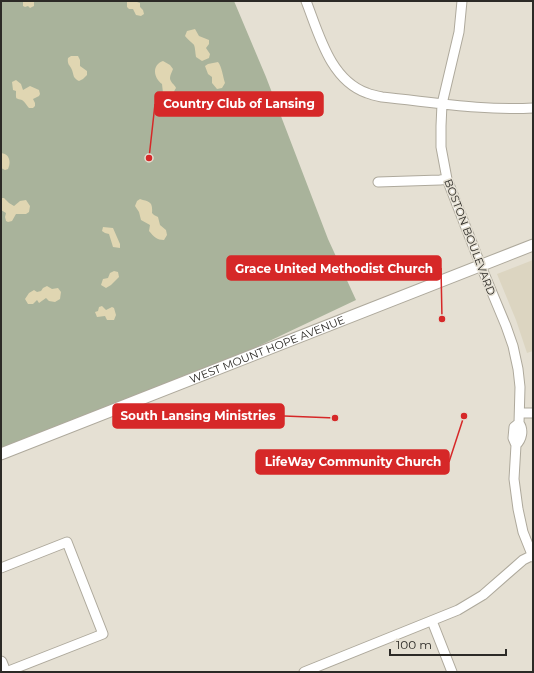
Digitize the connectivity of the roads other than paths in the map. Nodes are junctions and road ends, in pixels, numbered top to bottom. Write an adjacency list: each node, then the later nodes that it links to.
1 (306, 1): 3 (street)
2 (462, 1): 3 (street, BOSTON BOULEVARD)
3 (442, 104): 4 (street); 5 (street, BOSTON BOULEVARD)
4 (533, 108)
5 (447, 179): 6 (street); 8 (street, BOSTON BOULEVARD)
6 (378, 182)
7 (533, 245): 8 (street, WEST MOUNT HOPE AVENUE)
8 (481, 266): 9 (street, BOSTON BOULEVARD); 11 (street, WEST MOUNT HOPE AVENUE)
9 (520, 412): 10 (street); 12 (street, BOSTON BOULEVARD)
10 (533, 413)
11 (1, 454)
12 (533, 556): 14 (street)
13 (1, 568): 16 (street)
14 (432, 621): 17 (street); 18 (street)
15 (1, 662): 16 (street)
16 (6, 672)
17 (304, 672)
18 (452, 672)

